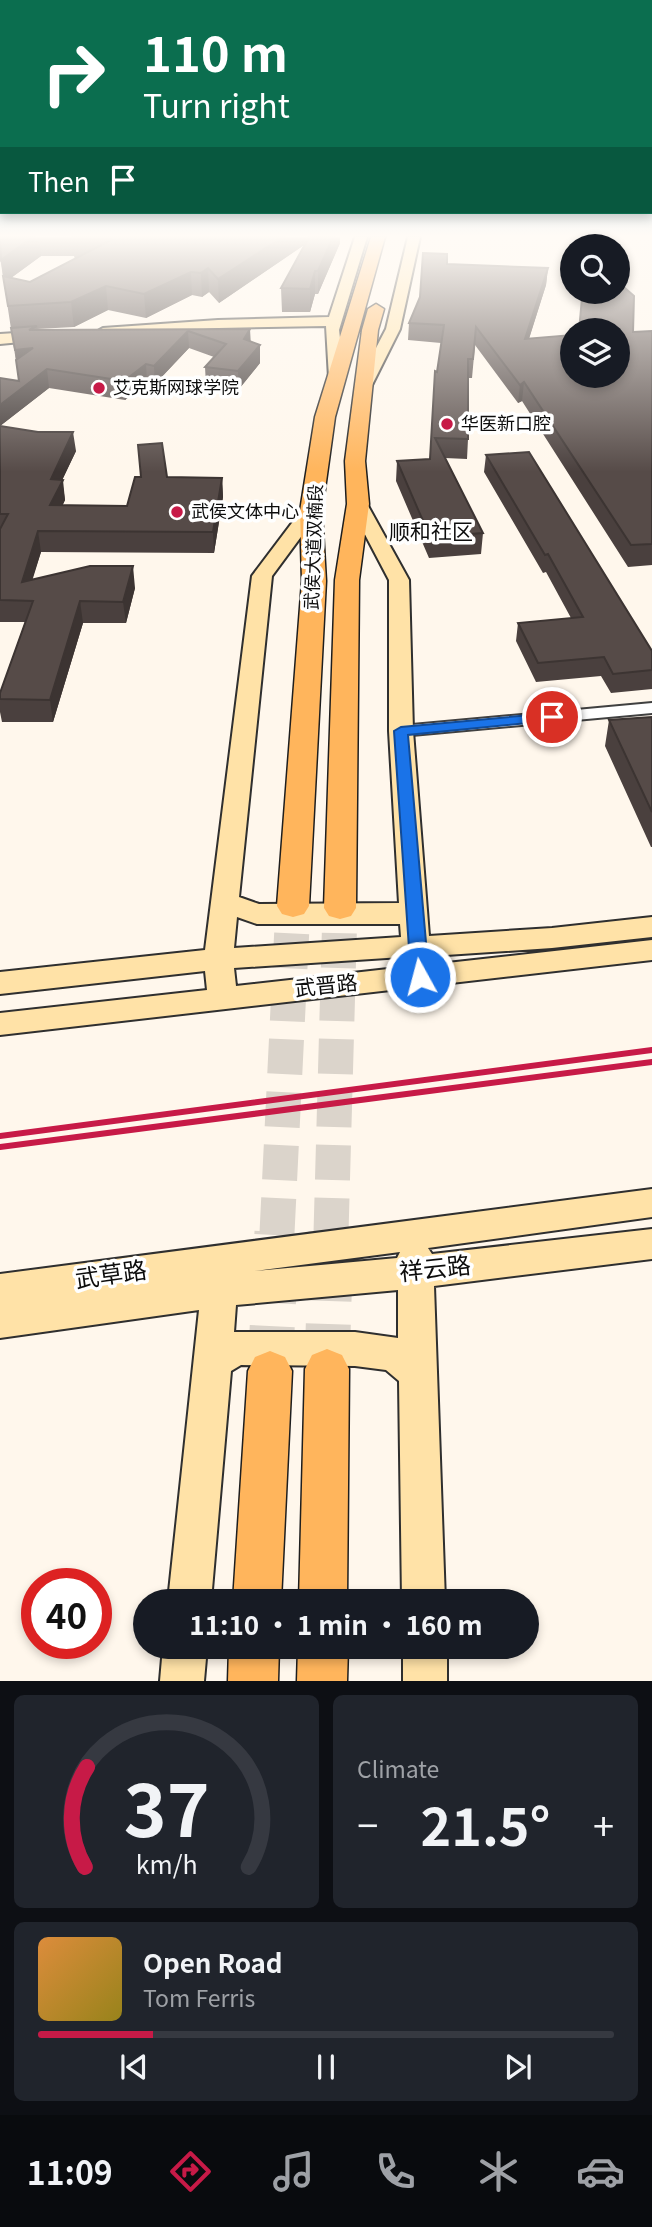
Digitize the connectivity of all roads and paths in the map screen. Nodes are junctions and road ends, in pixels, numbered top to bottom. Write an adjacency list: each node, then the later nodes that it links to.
1 (354, 315): 5 (street)
2 (356, 315): 5 (main road, 武侯大道双楠段)
3 (361, 315): 5 (main road, 武侯大道双楠段)
4 (396, 315): 9 (street)
5 (353, 326): 6 (street); 9 (main road, 武侯大道双楠段); 11 (main road, 武侯大道双楠段)
6 (93, 333)
7 (65, 335): 8 (street)
8 (0, 339)
9 (364, 386): 10 (main road, 武侯大道双楠段)
10 (358, 504): 13 (street); 16 (main road, 武侯大道双楠段)
11 (311, 511): 14 (street); 15 (main road, 武侯大道双楠段)
12 (652, 708): 13 (street)
13 (401, 731): 17 (street)
14 (225, 902): 17 (street); 21 (street)
15 (292, 906)
16 (340, 908)
17 (414, 908): 19 (street)
18 (652, 927): 19 (street, 武晋路)
19 (415, 946): 21 (street, 武晋路); 22 (street)
20 (652, 950): 22 (street, 武晋路)
21 (218, 959): 23 (street, 武晋路); 24 (street)
22 (420, 977): 24 (street, 武晋路)
23 (0, 983)
24 (223, 997): 25 (street, 武晋路)
25 (0, 1024)
26 (652, 1203): 28 (street, 祥云路)
27 (652, 1244): 28 (street, 祥云路)
28 (415, 1253): 29 (street, 祥云路); 35 (street)
29 (220, 1275): 30 (street, 武草路); 31 (street, 武草路); 32 (street)
30 (0, 1290)
31 (0, 1321)
32 (212, 1362): 35 (street); 36 (street)
33 (327, 1369): 38 (main road)
34 (270, 1371): 37 (main road)
35 (420, 1374): 39 (street)
36 (190, 1589)
37 (258, 1589)
38 (323, 1589)
39 (424, 1589)
40 (184, 1659): 44 (street)
41 (254, 1659): 45 (main road)
42 (323, 1659): 46 (main road)
43 (425, 1659): 47 (street)
44 (182, 1681)
45 (253, 1681)
46 (322, 1681)
47 (425, 1681)

